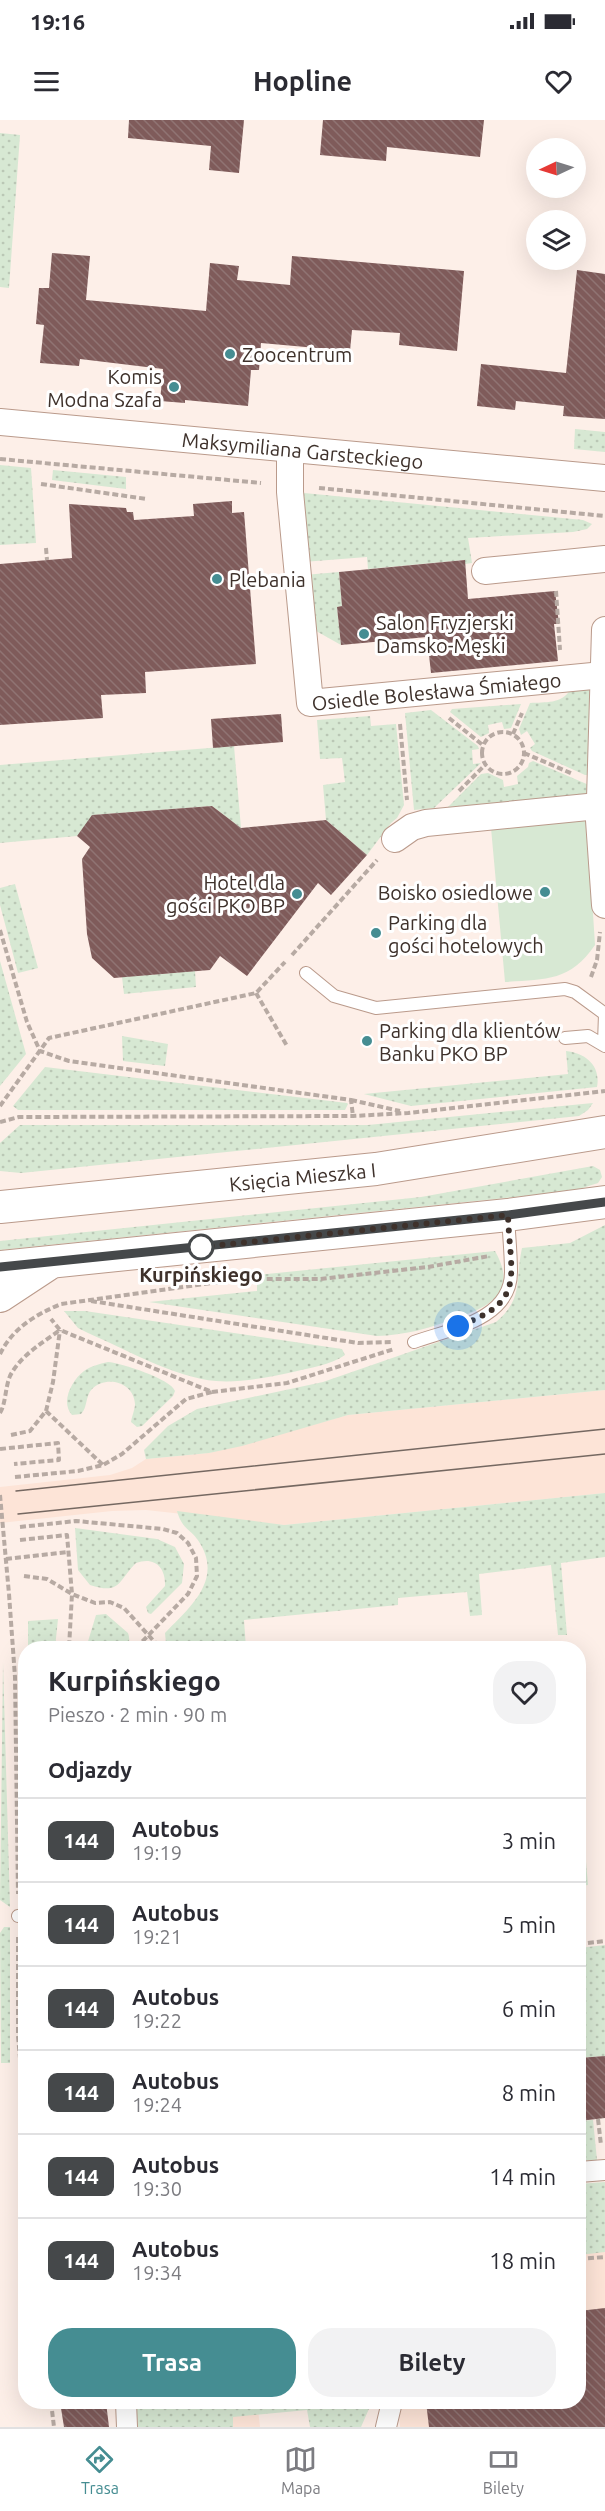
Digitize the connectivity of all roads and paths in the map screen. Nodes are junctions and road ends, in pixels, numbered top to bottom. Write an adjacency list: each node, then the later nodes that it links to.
1 (0, 422): 2 (street, Maksymiliana Garsteckiego)
2 (290, 449): 3 (street, Maksymiliana Garsteckiego); 14 (street, Osiedle Bolesława Śmiałego)
3 (605, 478)
4 (41, 484): 5 (path)
5 (147, 499)
6 (46, 548): 8 (path)
7 (605, 559): 9 (street)
8 (47, 560)
9 (554, 564): 10 (street); 13 (path)
10 (485, 571)
11 (605, 630): 12 (street)
12 (603, 675): 13 (street, Osiedle Bolesława Śmiałego); 16 (street)
13 (559, 679): 14 (street, Osiedle Bolesława Śmiałego)
14 (398, 695): 17 (path)
15 (524, 753): 15 (path); 16 (path)
16 (600, 797): 17 (street); 19 (street)
17 (404, 833)
18 (375, 864): 23 (path)
19 (605, 905)
20 (605, 924): 24 (path)
21 (0, 930): 29 (path)
22 (306, 974): 24 (lane)
23 (256, 993): 28 (path); 29 (path)
24 (593, 1005): 25 (lane)
25 (605, 1014): 27 (lane)
26 (565, 1038): 27 (lane)
27 (604, 1044)
28 (287, 1046)
29 (40, 1051): 31 (path); 32 (path)
30 (605, 1091): 33 (path)
31 (351, 1101): 33 (path); 34 (path)
32 (0, 1106)
33 (408, 1113): 34 (path)
34 (353, 1116): 35 (path)
35 (0, 1122)
36 (605, 1132): 38 (street, Księcia Mieszka I)
37 (605, 1202): 39 (street)
38 (0, 1208)
39 (508, 1215): 40 (lane); 41 (street)
40 (509, 1254): 44 (path); 47 (lane)
41 (52, 1262): 42 (street); 43 (street)
42 (0, 1267)
43 (0, 1296)
44 (91, 1301): 47 (path); 48 (path)
45 (51, 1319): 46 (path)
46 (60, 1330): 49 (path); 50 (path); 51 (path)
47 (414, 1342): 49 (path)
48 (0, 1354)
49 (212, 1392): 55 (path)
50 (46, 1411): 52 (path); 55 (path)
51 (1, 1412)
52 (11, 1435)
53 (0, 1449): 54 (path)
54 (14, 1464)
55 (103, 1465): 56 (path)
56 (15, 1478)
57 (0, 1495): 61 (path, bridge)
58 (20, 1527): 64 (path)
59 (21, 1540): 60 (path)
60 (68, 1552): 61 (path); 63 (path)
61 (6, 1558): 68 (path, bridge)
62 (24, 1576): 63 (path)
63 (72, 1594): 64 (path); 65 (path)
64 (149, 1635): 66 (path); 67 (path)
65 (69, 1641)
66 (143, 1641)
67 (154, 1641)
68 (18, 1779)
69 (605, 1941): 70 (path)
70 (586, 1943)
71 (605, 2170): 72 (street)
72 (586, 2171)
73 (605, 2256): 74 (path)
74 (586, 2258)
75 (52, 2409): 78 (path)
76 (126, 2409): 79 (street)
77 (390, 2409): 80 (street)
78 (54, 2427)
79 (127, 2427)
80 (386, 2427)

